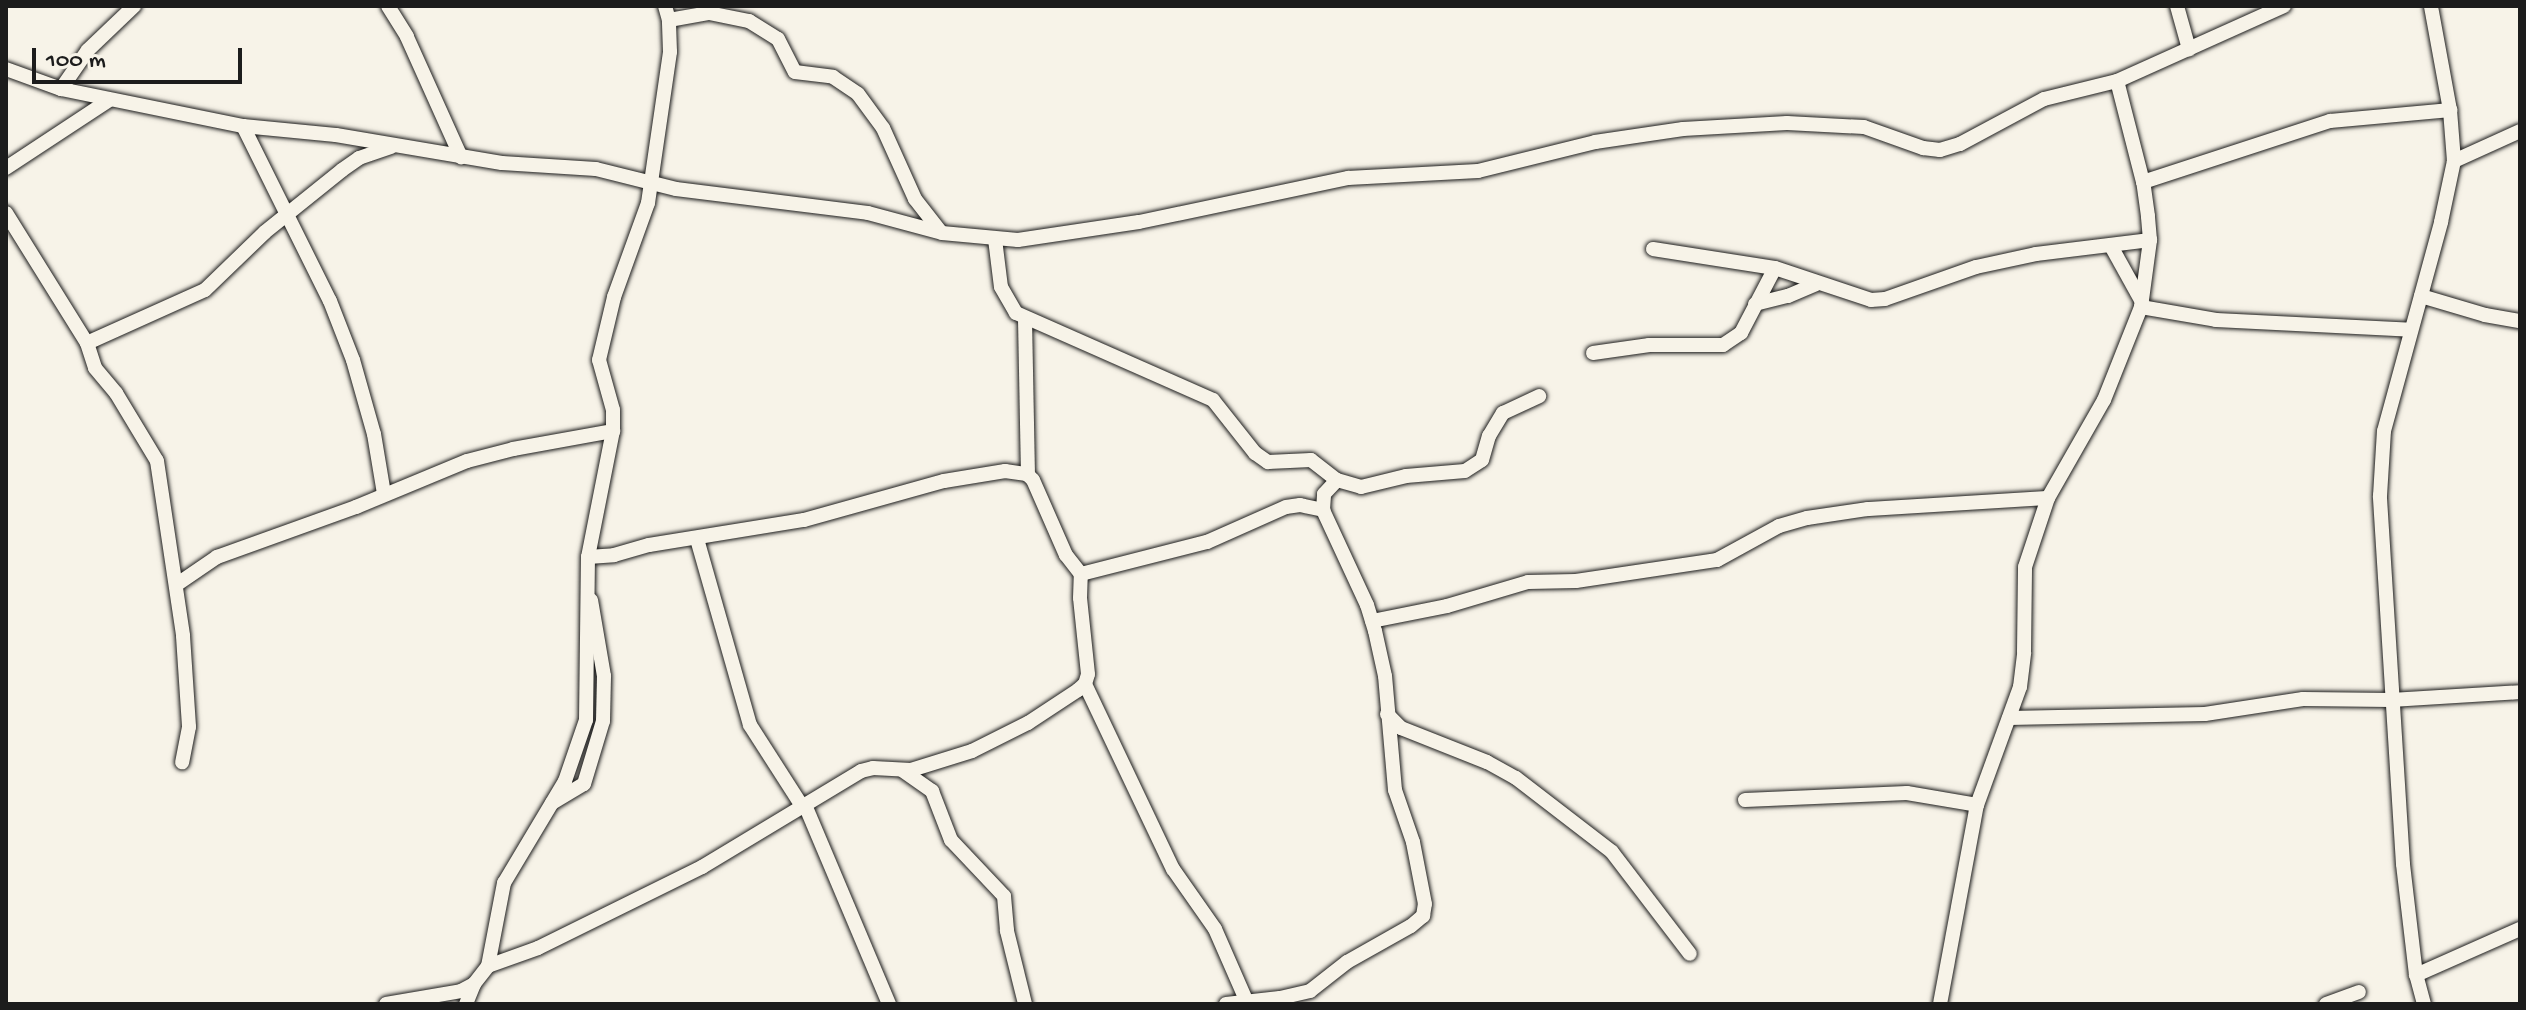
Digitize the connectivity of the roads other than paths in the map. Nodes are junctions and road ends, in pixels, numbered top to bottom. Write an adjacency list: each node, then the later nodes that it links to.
1 (134, 6): 10 (street)
2 (388, 6): 16 (street)
3 (2177, 6): 7 (street)
4 (2284, 6): 7 (street)
5 (2431, 6): 12 (street)
6 (667, 13): 20 (street); 23 (street)
7 (2189, 49): 9 (street)
8 (6, 69): 10 (street)
9 (2117, 81): 19 (street); 24 (street)
10 (61, 89): 11 (street)
11 (109, 100): 13 (street); 18 (street)
12 (2450, 110): 17 (street); 19 (street)
13 (243, 126): 15 (street); 21 (street)
14 (2520, 131): 17 (street)
15 (391, 147): 16 (street); 21 (street)
16 (461, 157): 20 (street)
17 (2454, 161): 30 (street)
18 (6, 168)
19 (2143, 182): 25 (street)
20 (651, 184): 23 (street); 39 (street)
21 (288, 212): 36 (street); 42 (street)
22 (6, 213): 36 (street)
23 (942, 233): 24 (street)
24 (995, 239): 33 (street)
25 (2150, 240): 26 (street); 32 (street)
26 (2111, 246): 29 (street); 32 (street)
27 (1653, 249): 28 (street)
28 (1775, 268): 29 (street); 31 (street)
29 (1816, 284): 31 (street)
30 (2421, 296): 34 (street); 35 (street)
31 (1755, 304): 37 (street)
32 (2142, 305): 35 (street); 43 (street)
33 (1025, 319): 40 (street); 41 (street)
34 (2520, 321)
35 (2411, 330): 52 (street)
36 (87, 343): 48 (street)
37 (1593, 353)
38 (1539, 396): 41 (street)
39 (613, 431): 42 (street); 46 (street)
40 (1028, 475): 45 (street); 47 (street)
41 (1337, 480): 44 (street)
42 (384, 494): 48 (street)
43 (2048, 498): 49 (street); 54 (street)
44 (1323, 510): 47 (street); 49 (street)
45 (697, 539): 46 (street); 58 (street)
46 (588, 557): 62 (street)
47 (1081, 574): 50 (street)
48 (176, 585): 55 (street)
49 (1372, 621): 53 (street)
50 (1085, 684): 56 (street); 66 (street)
51 (2520, 692): 52 (street)
52 (2391, 700): 54 (street); 63 (street)
53 (1387, 714): 61 (street); 66 (street)
54 (2009, 718): 59 (street)
55 (182, 762)
56 (902, 770): 58 (street); 70 (street)
57 (1745, 800): 59 (street)
58 (803, 805): 62 (street); 69 (street)
59 (1977, 805): 72 (street)
60 (2520, 929): 63 (street)
61 (1690, 954)
62 (488, 966): 64 (street)
63 (2416, 975): 74 (street)
64 (474, 984): 67 (street); 68 (street)
65 (2359, 992): 73 (street)
66 (1246, 1000): 71 (street)
67 (386, 1004)
68 (466, 1004)
69 (889, 1004)
70 (1025, 1004)
71 (1226, 1004)
72 (1940, 1004)
73 (2326, 1004)
74 (2424, 1004)

